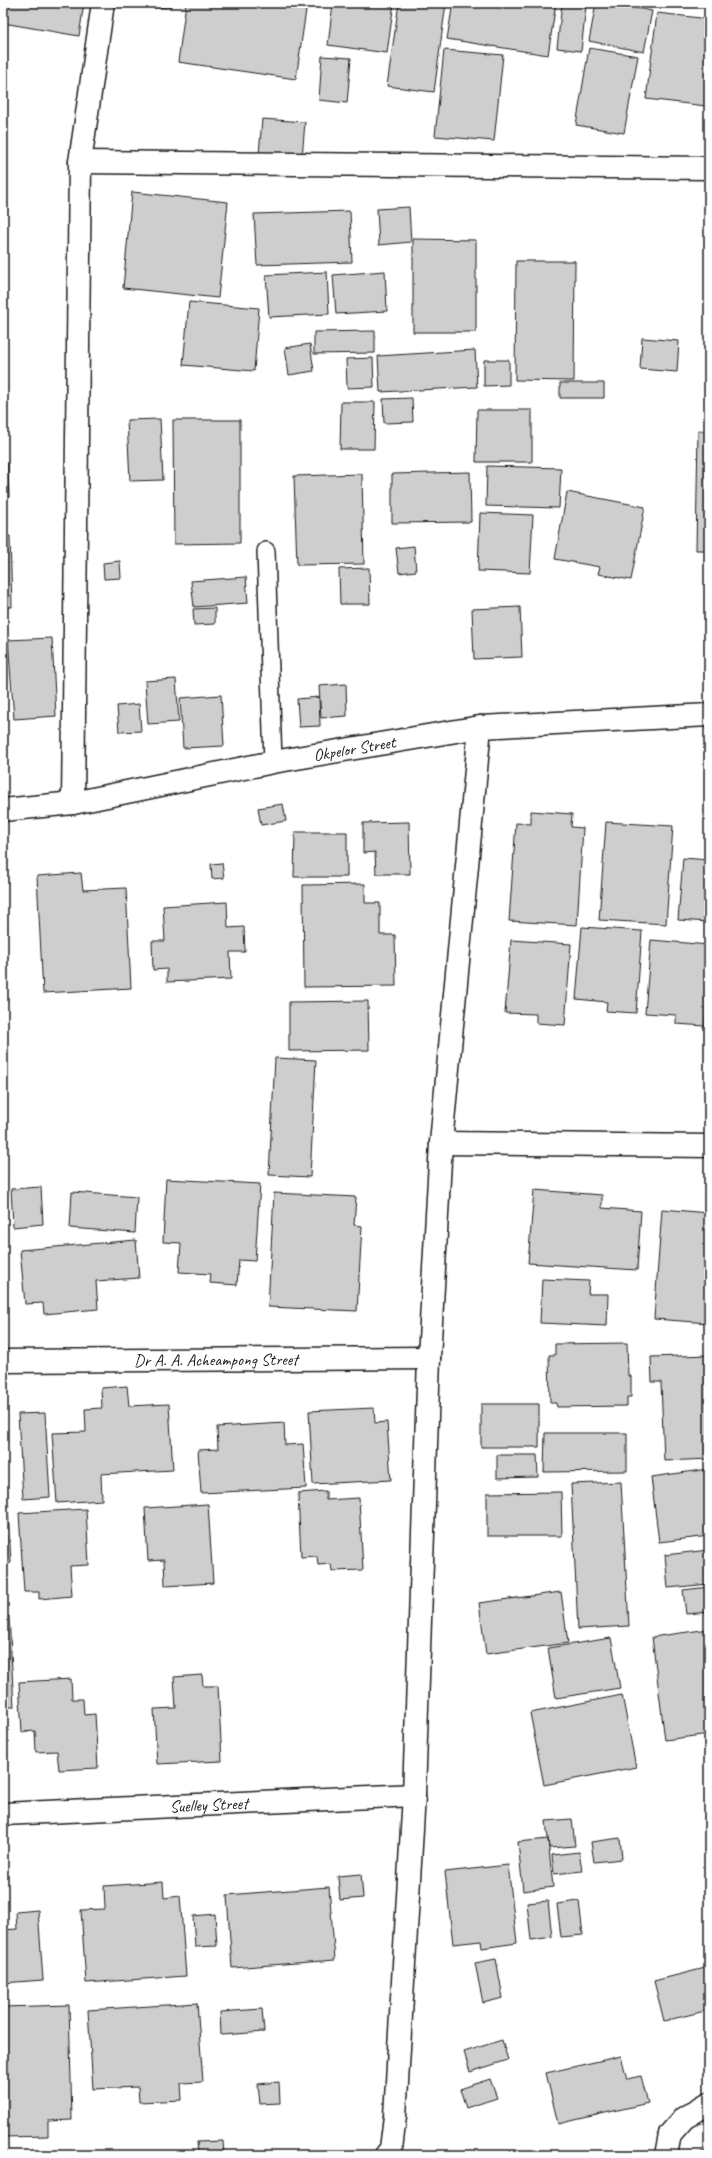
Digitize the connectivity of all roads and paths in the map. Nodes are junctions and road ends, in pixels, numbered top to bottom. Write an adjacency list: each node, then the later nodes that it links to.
1 (103, 3): 2 (street)
2 (80, 162): 3 (street); 8 (street)
3 (709, 168)
4 (266, 551): 7 (lane)
5 (709, 715): 6 (street, Okpelor Street)
6 (480, 727): 7 (street, Okpelor Street); 10 (street)
7 (273, 762): 8 (street, Okpelor Street)
8 (73, 803): 9 (street, Okpelor Street)
9 (3, 810)
10 (441, 1143): 11 (street); 12 (street)
11 (709, 1146)
12 (429, 1358): 13 (street, Dr A. A. Acheampong Street); 14 (street)
13 (3, 1361)
14 (414, 1795): 15 (street, Suelley Street); 17 (street)
15 (3, 1814)
16 (709, 2103): 18 (street)
17 (386, 2155)
18 (666, 2155)

